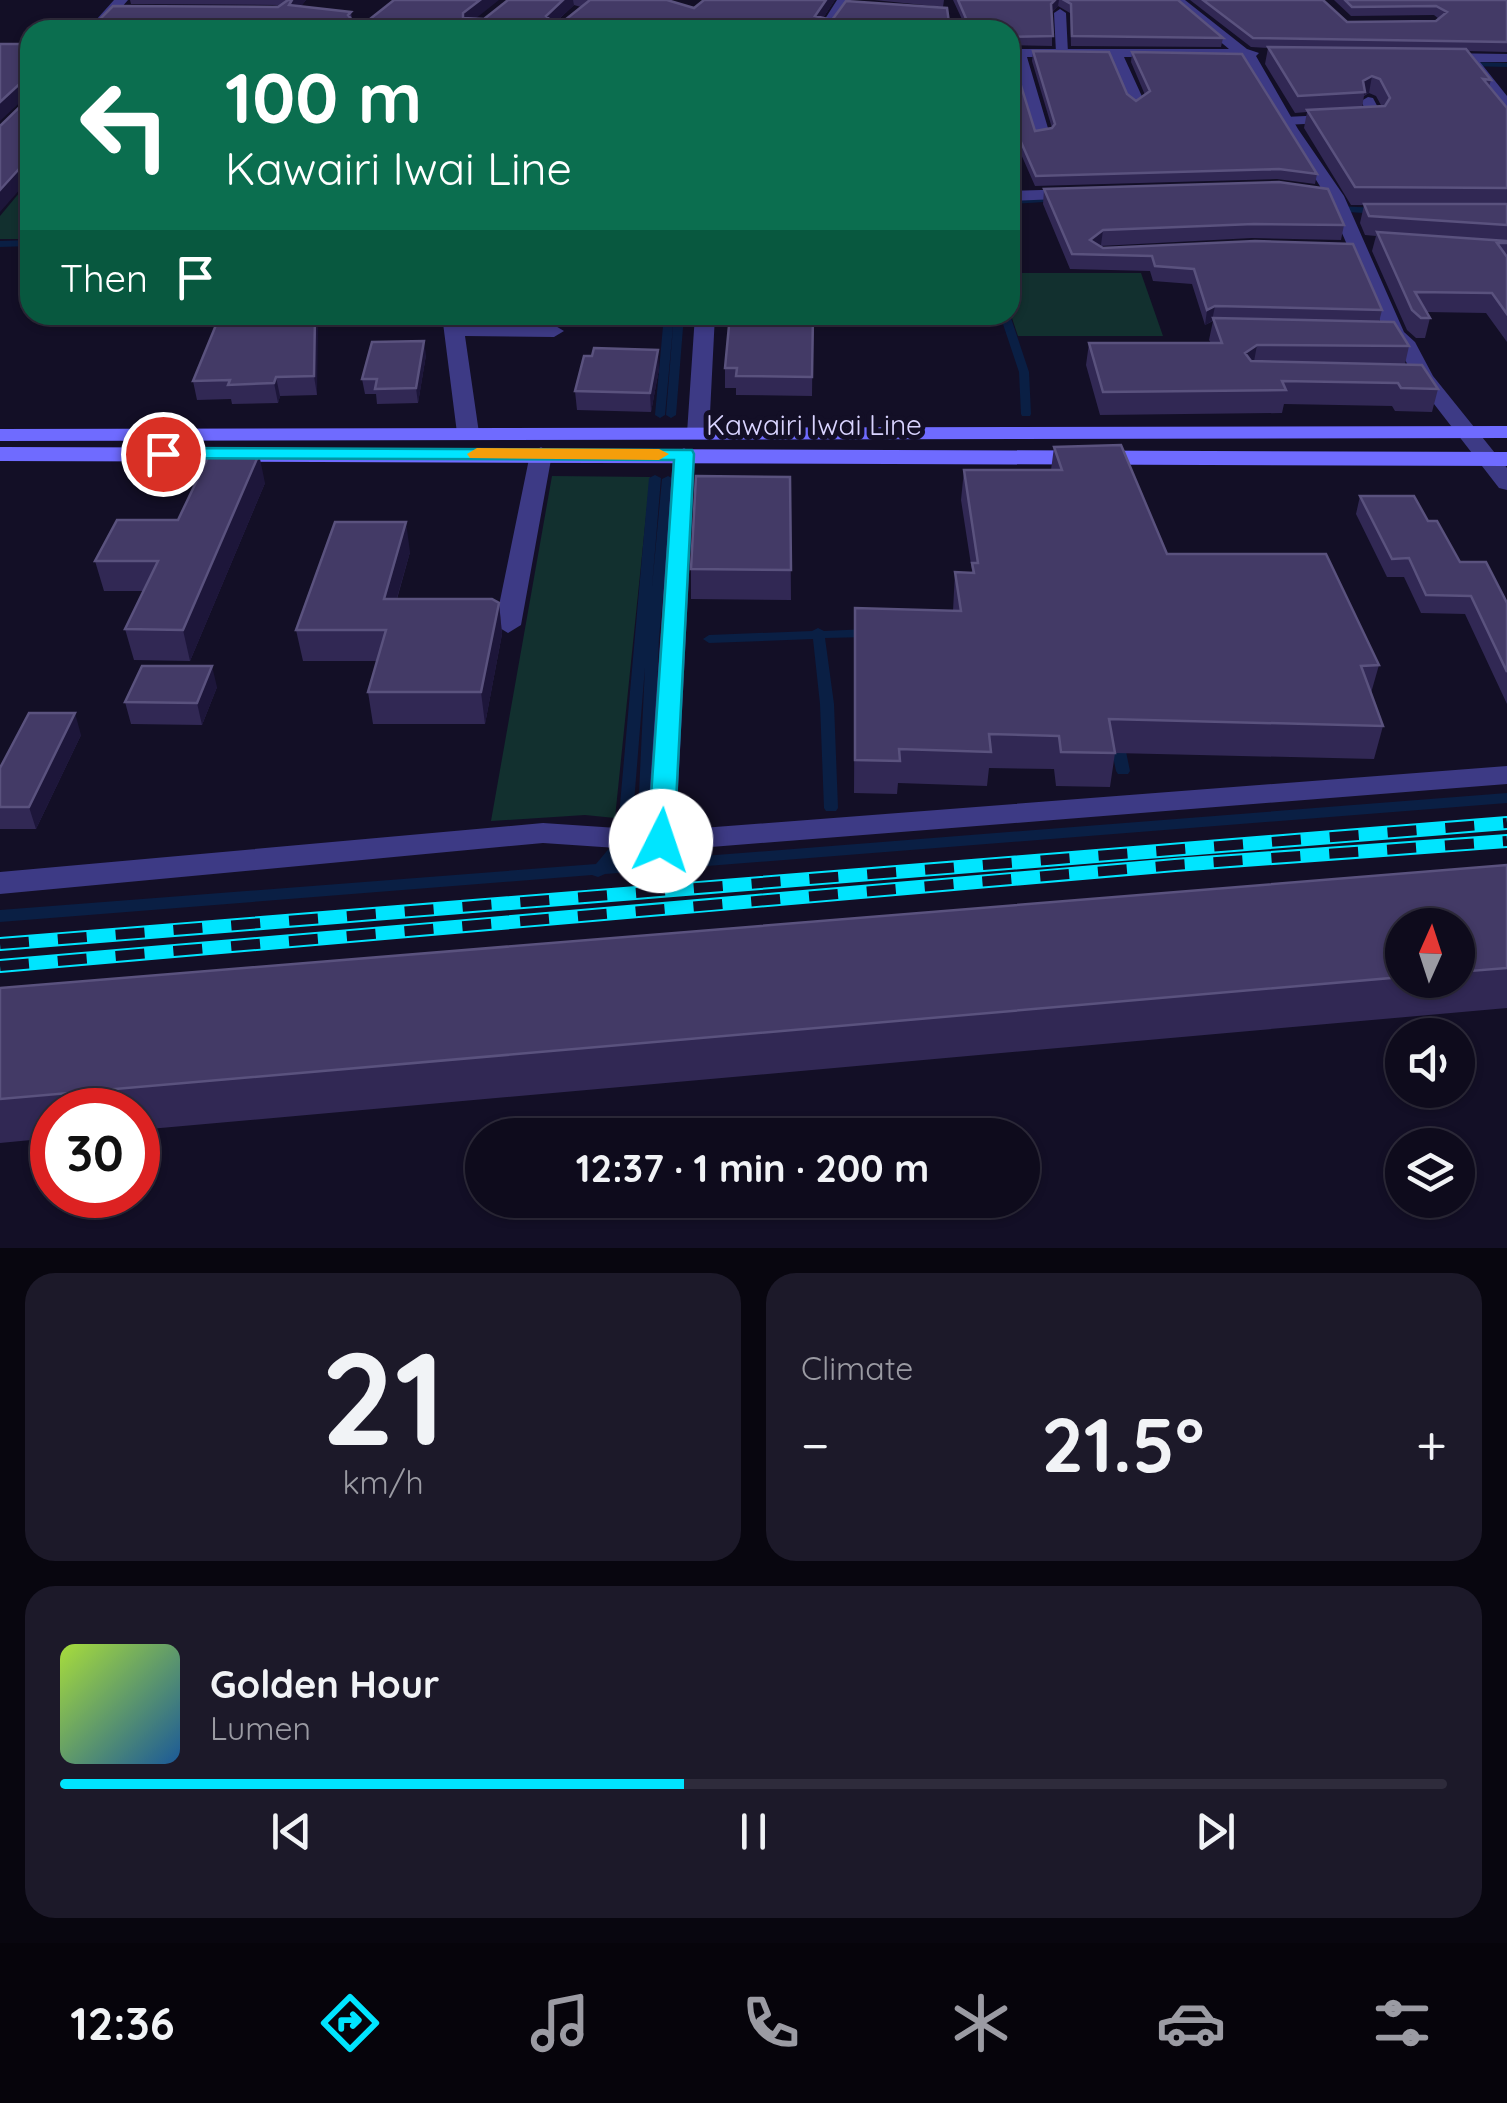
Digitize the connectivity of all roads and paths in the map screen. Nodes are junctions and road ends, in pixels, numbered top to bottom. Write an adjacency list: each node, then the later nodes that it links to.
1 (1177, 0): 6 (street)
2 (1060, 13): 3 (lane)
3 (1062, 53): 4 (street); 7 (street)
4 (1020, 56)
5 (1431, 56): 9 (street)
6 (1253, 57): 7 (street); 14 (street)
7 (1118, 58): 12 (street)
8 (1507, 58): 9 (street)
9 (1472, 62): 13 (street)
10 (1020, 63): 15 (street)
11 (1368, 101): 14 (lane)
12 (1137, 103)
13 (1507, 106)
14 (1285, 121): 19 (street)
15 (1042, 135)
16 (1316, 193): 19 (street)
17 (1086, 194): 18 (street)
18 (1020, 196)
19 (1344, 208): 24 (street)
20 (453, 325): 26 (street)
21 (483, 325): 23 (street)
22 (704, 325): 28 (street)
23 (554, 332)
24 (1466, 432): 25 (main road, Kawairi Iwai Line); 28 (main road, Kawairi Iwai Line); 31 (street)
25 (1507, 432)
26 (468, 433): 27 (main road, Kawairi Iwai Line); 28 (main road, Kawairi Iwai Line)
27 (0, 435)
28 (691, 444): 30 (main road, Kawairi Iwai Line); 31 (main road, Kawairi Iwai Line); 35 (street)
29 (0, 454): 30 (main road, Kawairi Iwai Line)
30 (541, 454): 33 (street)
31 (1498, 460): 32 (street)
32 (1507, 483)
33 (508, 625)
34 (1507, 775): 35 (street)
35 (655, 840): 36 (street)
36 (0, 882)

